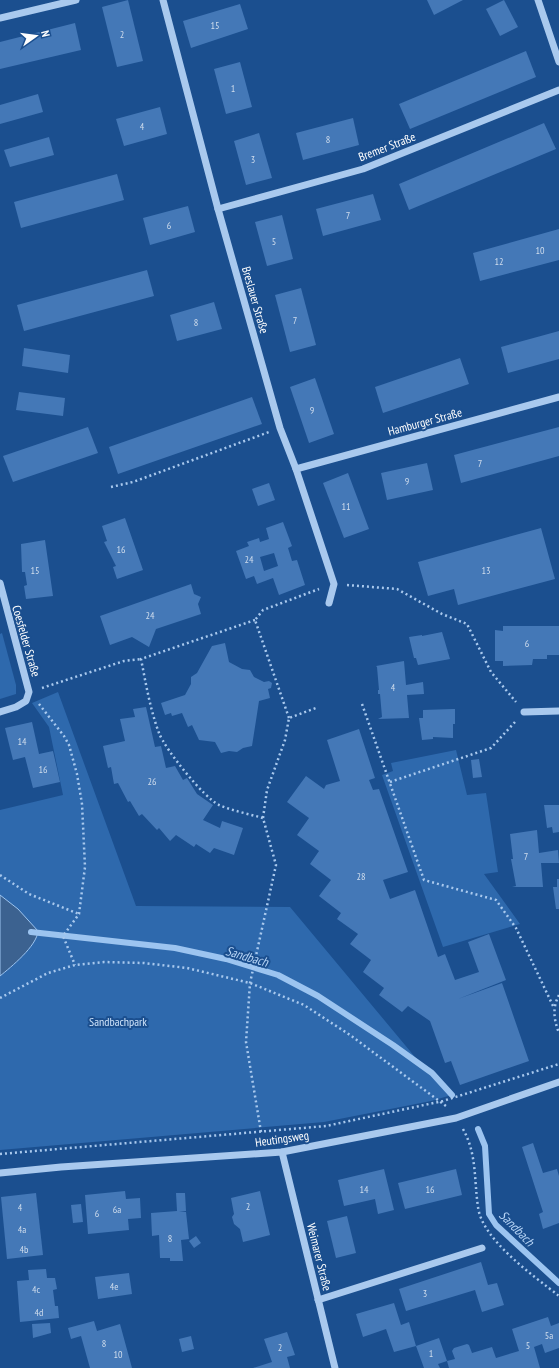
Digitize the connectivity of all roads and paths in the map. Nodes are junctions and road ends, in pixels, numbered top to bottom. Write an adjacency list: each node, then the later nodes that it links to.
1 (76, 0): 4 (street)
2 (163, 0): 7 (street, Breslauer Straße)
3 (538, 0): 5 (street)
4 (0, 18)
5 (559, 62)
6 (559, 90): 7 (street, Bremer Straße)
7 (218, 209): 9 (street, Breslauer Straße)
8 (559, 396): 10 (street, Hamburger Straße)
9 (280, 428): 10 (street, Breslauer Straße); 11 (path)
10 (296, 469): 13 (street, Breslauer Straße)
11 (111, 487)
12 (0, 583): 17 (street, Coesfelder Straße)
13 (334, 584): 14 (street); 15 (path); 22 (path)
14 (329, 603)
15 (255, 620): 16 (path); 23 (path)
16 (141, 659): 17 (path); 25 (path)
17 (29, 692): 21 (street, Coesfelder Straße); 27 (path)
18 (362, 704): 24 (path)
19 (316, 708): 23 (path)
20 (559, 711): 22 (street)
21 (0, 712)
22 (524, 712): 24 (path)
23 (289, 718): 25 (path)
24 (390, 782): 32 (path)
25 (263, 818): 29 (path)
26 (0, 875): 27 (path)
27 (80, 914): 28 (path)
28 (75, 965): 29 (path); 31 (path)
29 (250, 983): 36 (path); 38 (path)
30 (559, 995): 32 (path)
31 (0, 998)
32 (554, 1008): 33 (path)
33 (559, 1033)
34 (559, 1064): 36 (path)
35 (559, 1082): 37 (street, Heutingsweg)
36 (443, 1101): 38 (path)
37 (456, 1118): 39 (street, Heutingsweg); 43 (path)
38 (262, 1132): 40 (path)
39 (282, 1152): 41 (street, Heutingsweg); 44 (street, Weimarer Straße)
40 (0, 1154)
41 (0, 1173)
42 (482, 1248): 44 (street)
43 (559, 1296)
44 (318, 1300): 45 (street, Weimarer Straße)
45 (335, 1368)

